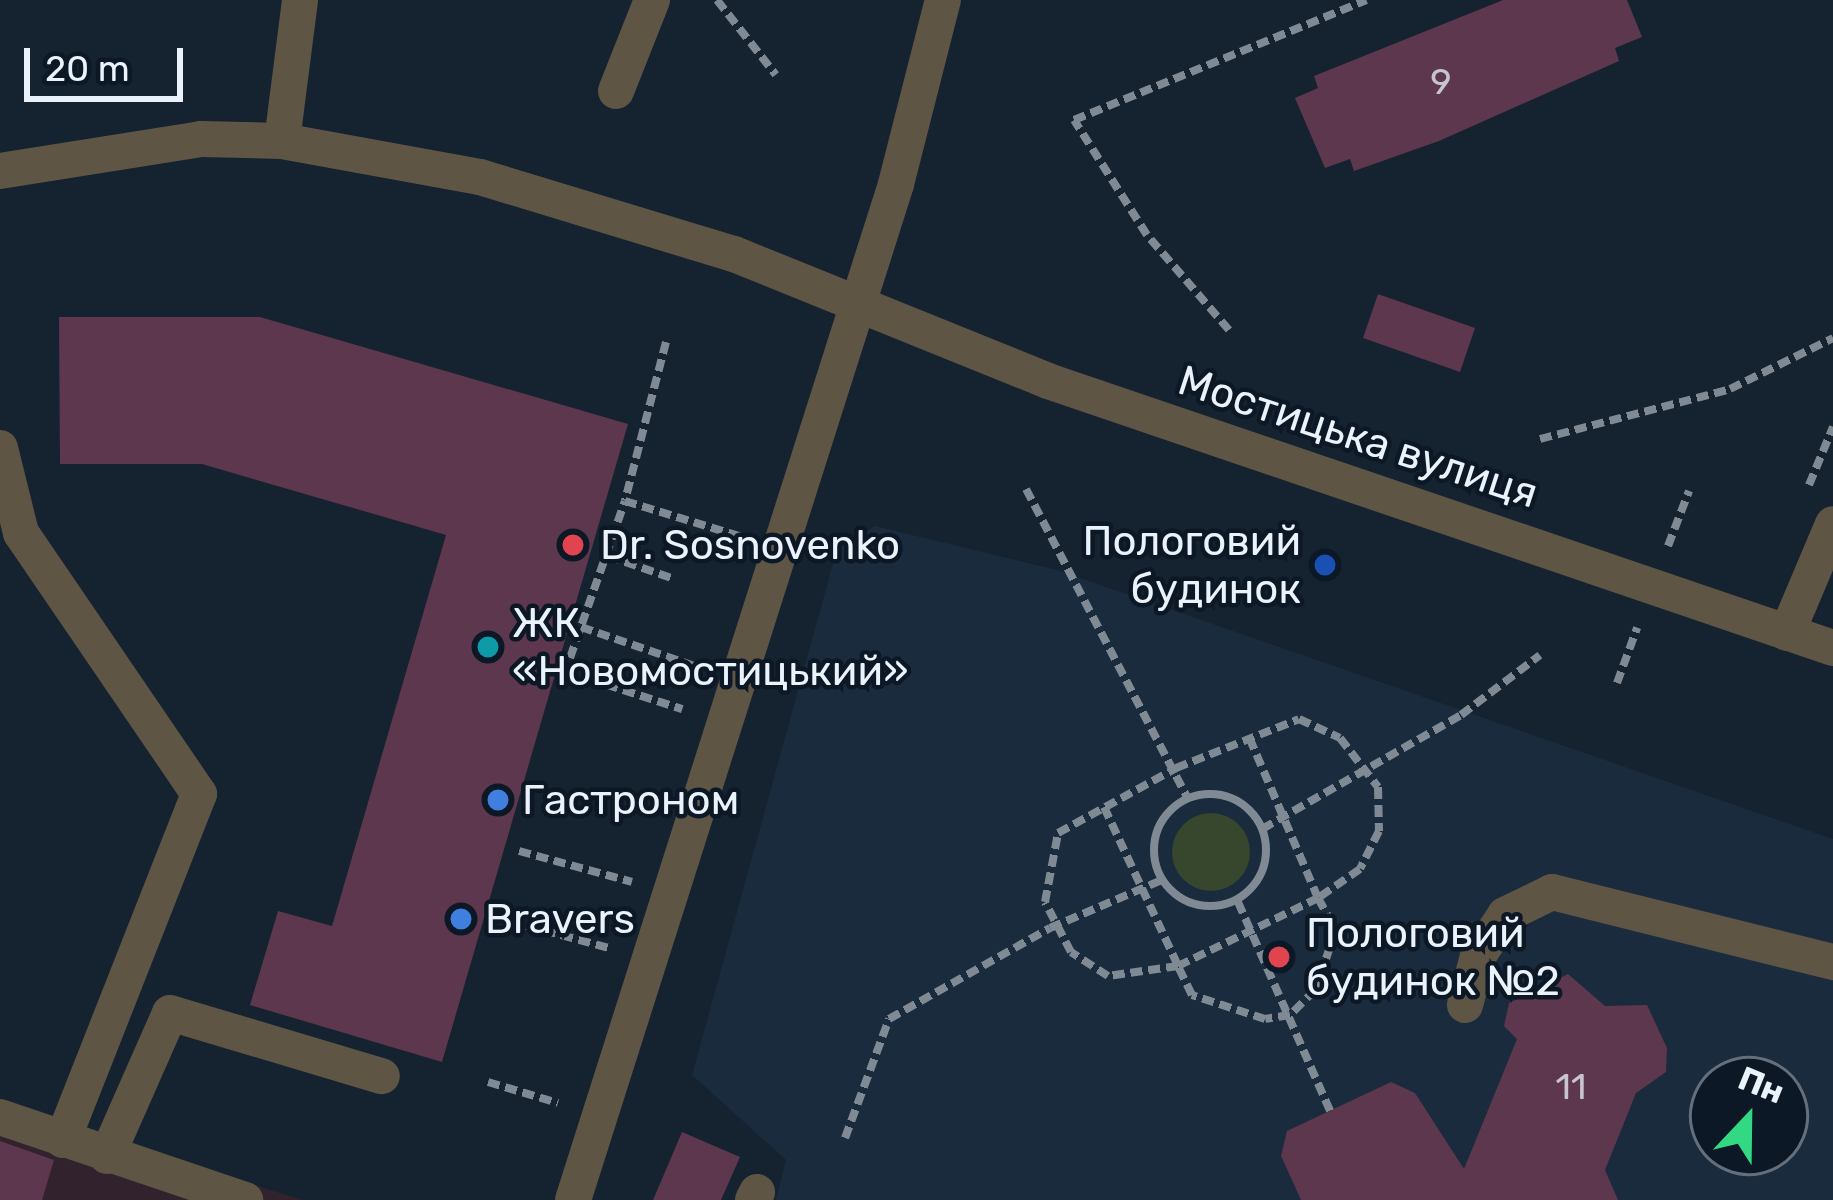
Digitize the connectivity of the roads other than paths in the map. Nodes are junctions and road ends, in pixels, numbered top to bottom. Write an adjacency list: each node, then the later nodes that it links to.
1 (300, 0): 5 (street)
2 (652, 0): 4 (street)
3 (943, 0): 7 (street)
4 (616, 91)
5 (282, 141): 6 (street, Мостицька вулиця); 7 (street, Мостицька вулиця)
6 (0, 171)
7 (857, 304): 10 (street, Мостицька вулиця); 19 (street)
8 (0, 448): 16 (street)
9 (1833, 524): 10 (street)
10 (1787, 633): 11 (street, Мостицька вулиця)
11 (1833, 648)
12 (1833, 962): 13 (street)
13 (1465, 1006)
14 (382, 1076): 17 (street)
15 (0, 1118): 16 (street)
16 (63, 1140): 17 (street)
17 (107, 1156): 18 (street)
18 (245, 1200)
19 (573, 1200)

